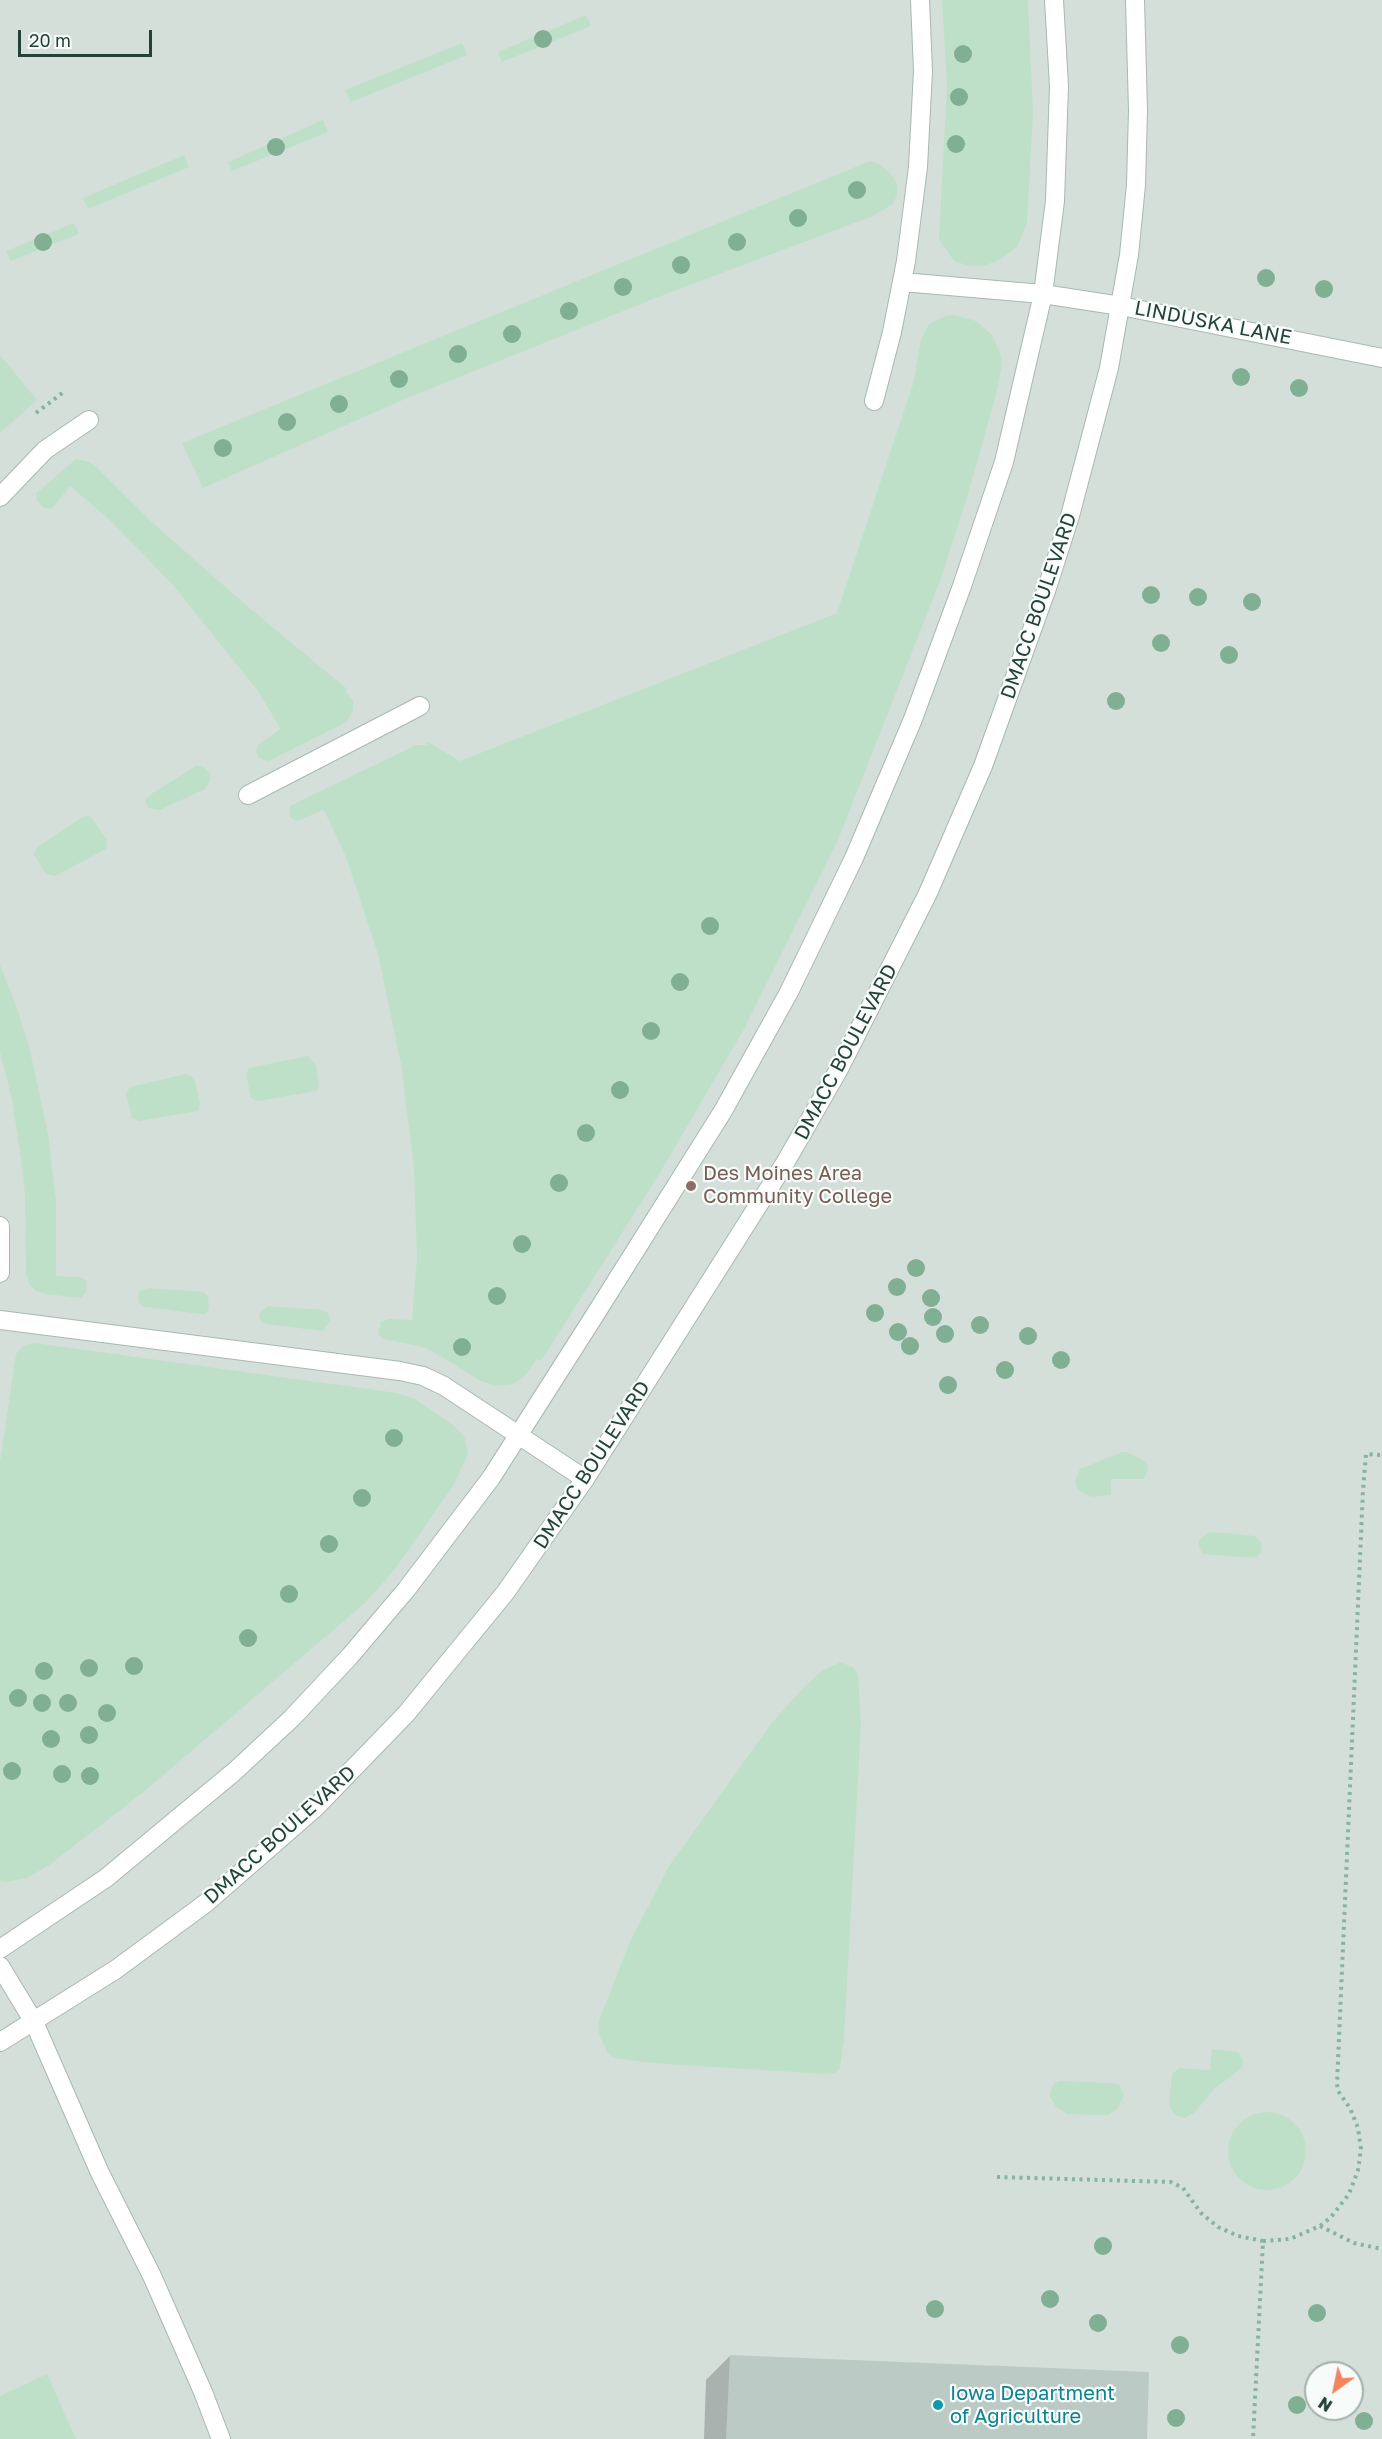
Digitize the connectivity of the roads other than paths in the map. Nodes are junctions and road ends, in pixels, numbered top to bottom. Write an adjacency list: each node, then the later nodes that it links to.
1 (920, 0): 4 (street)
2 (1054, 0): 5 (street)
3 (1135, 0): 6 (street, DMACC BOULEVARD)
4 (902, 282): 5 (street, LINDUSKA LANE); 8 (street)
5 (1043, 294): 6 (street, LINDUSKA LANE); 16 (street)
6 (1121, 306): 7 (street, LINDUSKA LANE); 17 (street, DMACC BOULEVARD)
7 (1382, 357)
8 (874, 401)
9 (89, 420): 10 (street)
10 (0, 497)
11 (420, 706): 12 (street)
12 (248, 795)
13 (0, 1226): 14 (street)
14 (0, 1273)
15 (0, 1320): 16 (street)
16 (517, 1435): 17 (street); 18 (street)
17 (585, 1479): 20 (street, DMACC BOULEVARD)
18 (0, 1948)
19 (0, 1966): 20 (street)
20 (34, 2022): 21 (street, DMACC BOULEVARD); 22 (street)
21 (0, 2042)
22 (220, 2439)

